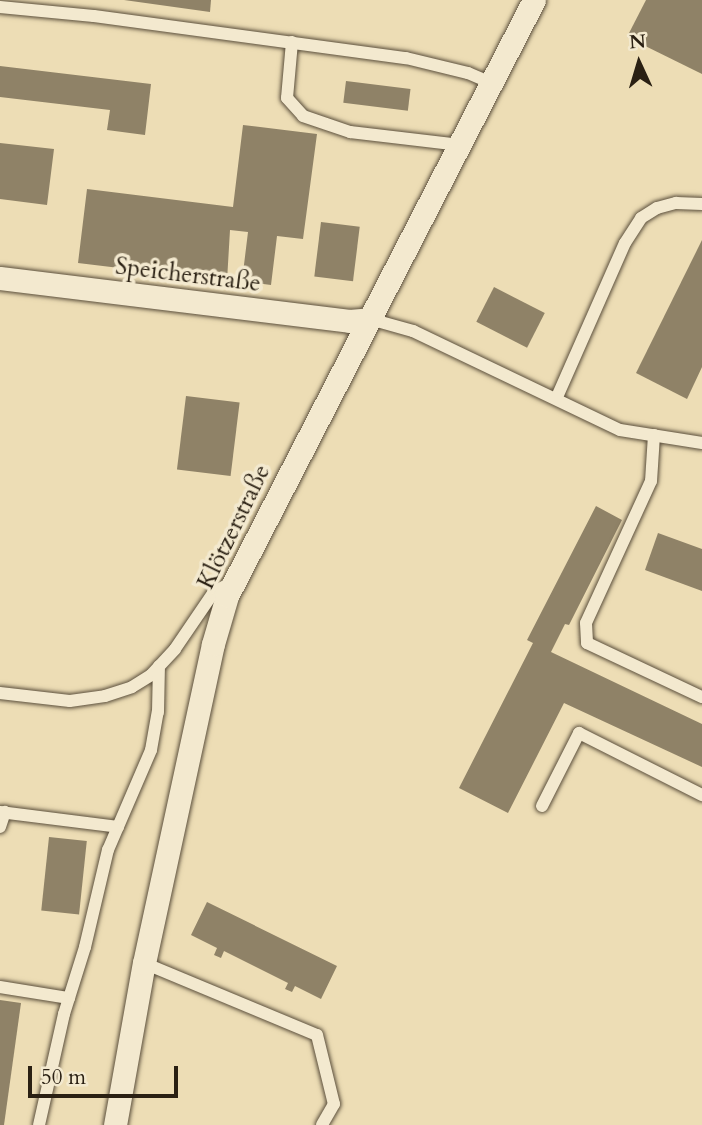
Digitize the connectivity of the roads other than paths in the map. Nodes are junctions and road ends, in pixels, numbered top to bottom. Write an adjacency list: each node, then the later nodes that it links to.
1 (534, 0): 4 (street, Klötzerstraße)
2 (0, 7): 3 (lane)
3 (292, 42): 4 (lane); 5 (lane)
4 (492, 83): 5 (street, Klötzerstraße)
5 (460, 145): 8 (street, Klötzerstraße)
6 (702, 204): 9 (lane)
7 (0, 278): 8 (street, Speicherstraße)
8 (370, 319): 9 (lane); 12 (street, Klötzerstraße)
9 (556, 397): 10 (lane)
10 (654, 435): 11 (lane); 15 (lane)
11 (702, 443)
12 (234, 580): 13 (lane); 21 (street, Klötzerstraße)
13 (159, 666): 14 (lane); 20 (lane)
14 (0, 693)
15 (702, 697)
16 (702, 795): 17 (lane)
17 (542, 806)
18 (2, 812): 19 (lane); 20 (lane)
19 (0, 827)
20 (118, 827): 23 (lane)
21 (144, 963): 25 (street, Klötzerstraße); 26 (lane)
22 (0, 987): 23 (lane)
23 (69, 998): 24 (lane)
24 (39, 1125)
25 (115, 1125)
26 (322, 1125)

